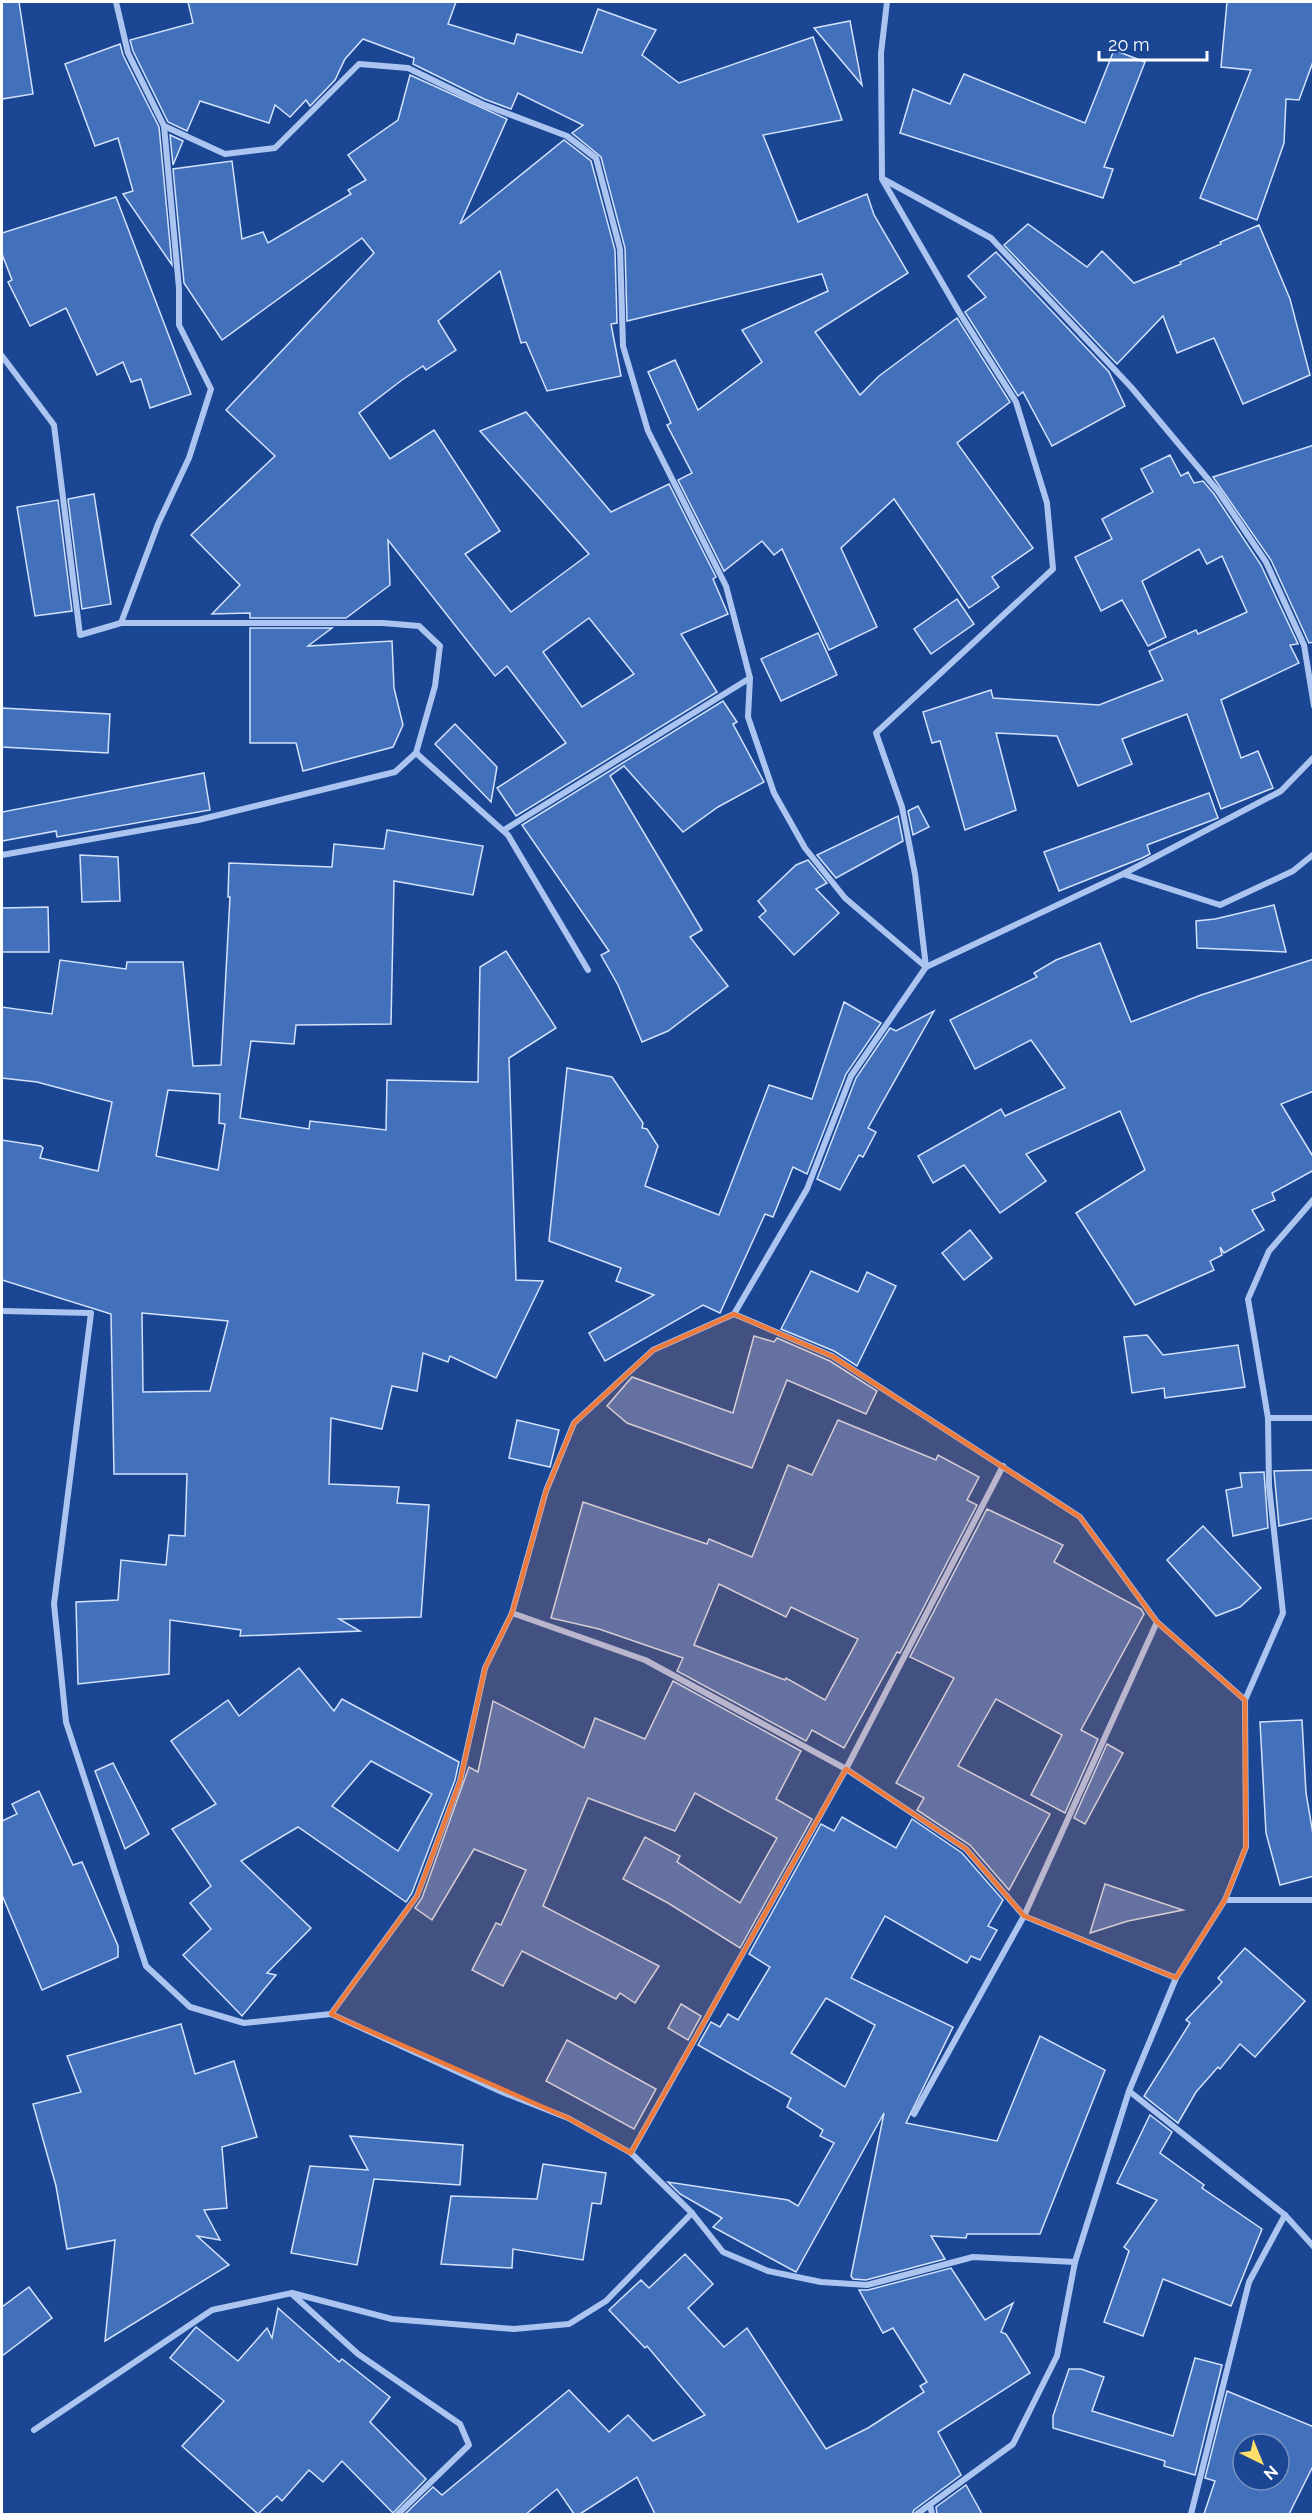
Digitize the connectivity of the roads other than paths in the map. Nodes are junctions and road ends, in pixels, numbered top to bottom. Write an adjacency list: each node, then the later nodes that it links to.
1 (116, 2): 3 (street)
2 (887, 2): 4 (street)
3 (164, 126): 6 (street); 7 (street)
4 (882, 178): 8 (street); 15 (street)
5 (2, 356): 6 (street)
6 (121, 623): 9 (street)
7 (750, 678): 11 (street); 15 (street)
8 (1314, 706)
9 (416, 753): 11 (street); 13 (street)
10 (1314, 757): 14 (street)
11 (504, 830): 16 (street)
12 (1314, 854): 14 (street)
13 (2, 855)
14 (1123, 874): 15 (street)
15 (926, 967): 19 (street)
16 (588, 970)
17 (1314, 1199): 20 (street)
18 (2, 1311): 31 (street)
19 (734, 1314): 22 (street); 23 (street)
20 (1268, 1418): 21 (street); 25 (street)
21 (1314, 1418)
22 (1003, 1466): 24 (street); 26 (street)
23 (512, 1613): 26 (street); 31 (street)
24 (1157, 1622): 25 (street); 29 (street)
25 (1245, 1700): 27 (street)
26 (846, 1769): 29 (street); 34 (street)
27 (1225, 1900): 28 (street); 30 (street)
28 (1314, 1900)
29 (1024, 1916): 30 (street); 33 (street)
30 (1176, 1978): 32 (street)
31 (331, 2014): 34 (street)
32 (1129, 2091): 36 (street); 38 (street)
33 (914, 2114)
34 (631, 2153): 35 (street)
35 (692, 2213): 38 (street); 39 (street)
36 (1286, 2215): 37 (street); 45 (street)
37 (1314, 2247)
38 (1075, 2262): 41 (street)
39 (292, 2293): 40 (street); 42 (street)
40 (34, 2430)
41 (930, 2505): 43 (street); 44 (street)
42 (398, 2514)
43 (917, 2514)
44 (932, 2514)
45 (1191, 2514)

